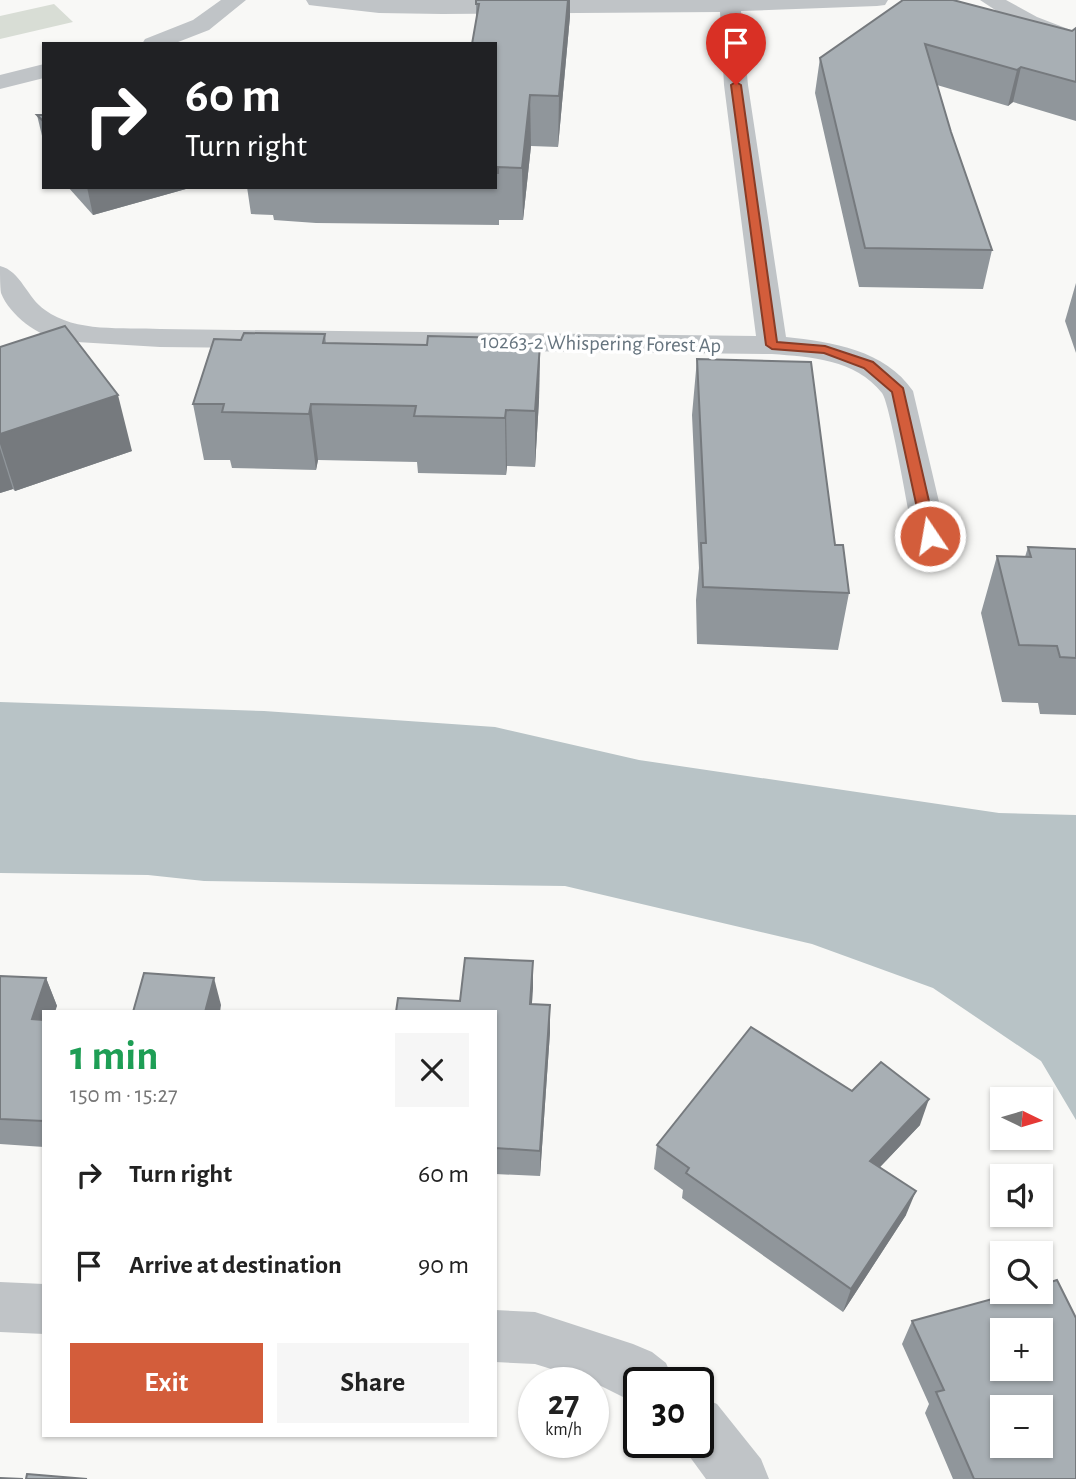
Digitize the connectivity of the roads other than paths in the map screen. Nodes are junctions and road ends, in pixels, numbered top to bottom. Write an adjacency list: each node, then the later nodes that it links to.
1 (235, 0): 7 (street)
2 (317, 0): 5 (street)
3 (877, 0): 5 (street)
4 (990, 0): 6 (street)
5 (730, 5): 11 (street)
6 (1076, 40)
7 (158, 42)
8 (42, 72): 9 (street)
9 (0, 82)
10 (0, 274): 11 (street, 10263-2 Whispering Forest Ap)
11 (772, 345): 12 (street, 10263-2 Whispering Forest Ap)
12 (930, 536)
13 (0, 1307): 14 (street)
14 (42, 1309)
15 (497, 1336): 16 (street)
16 (623, 1368)
17 (714, 1444): 18 (street)
18 (741, 1479)

